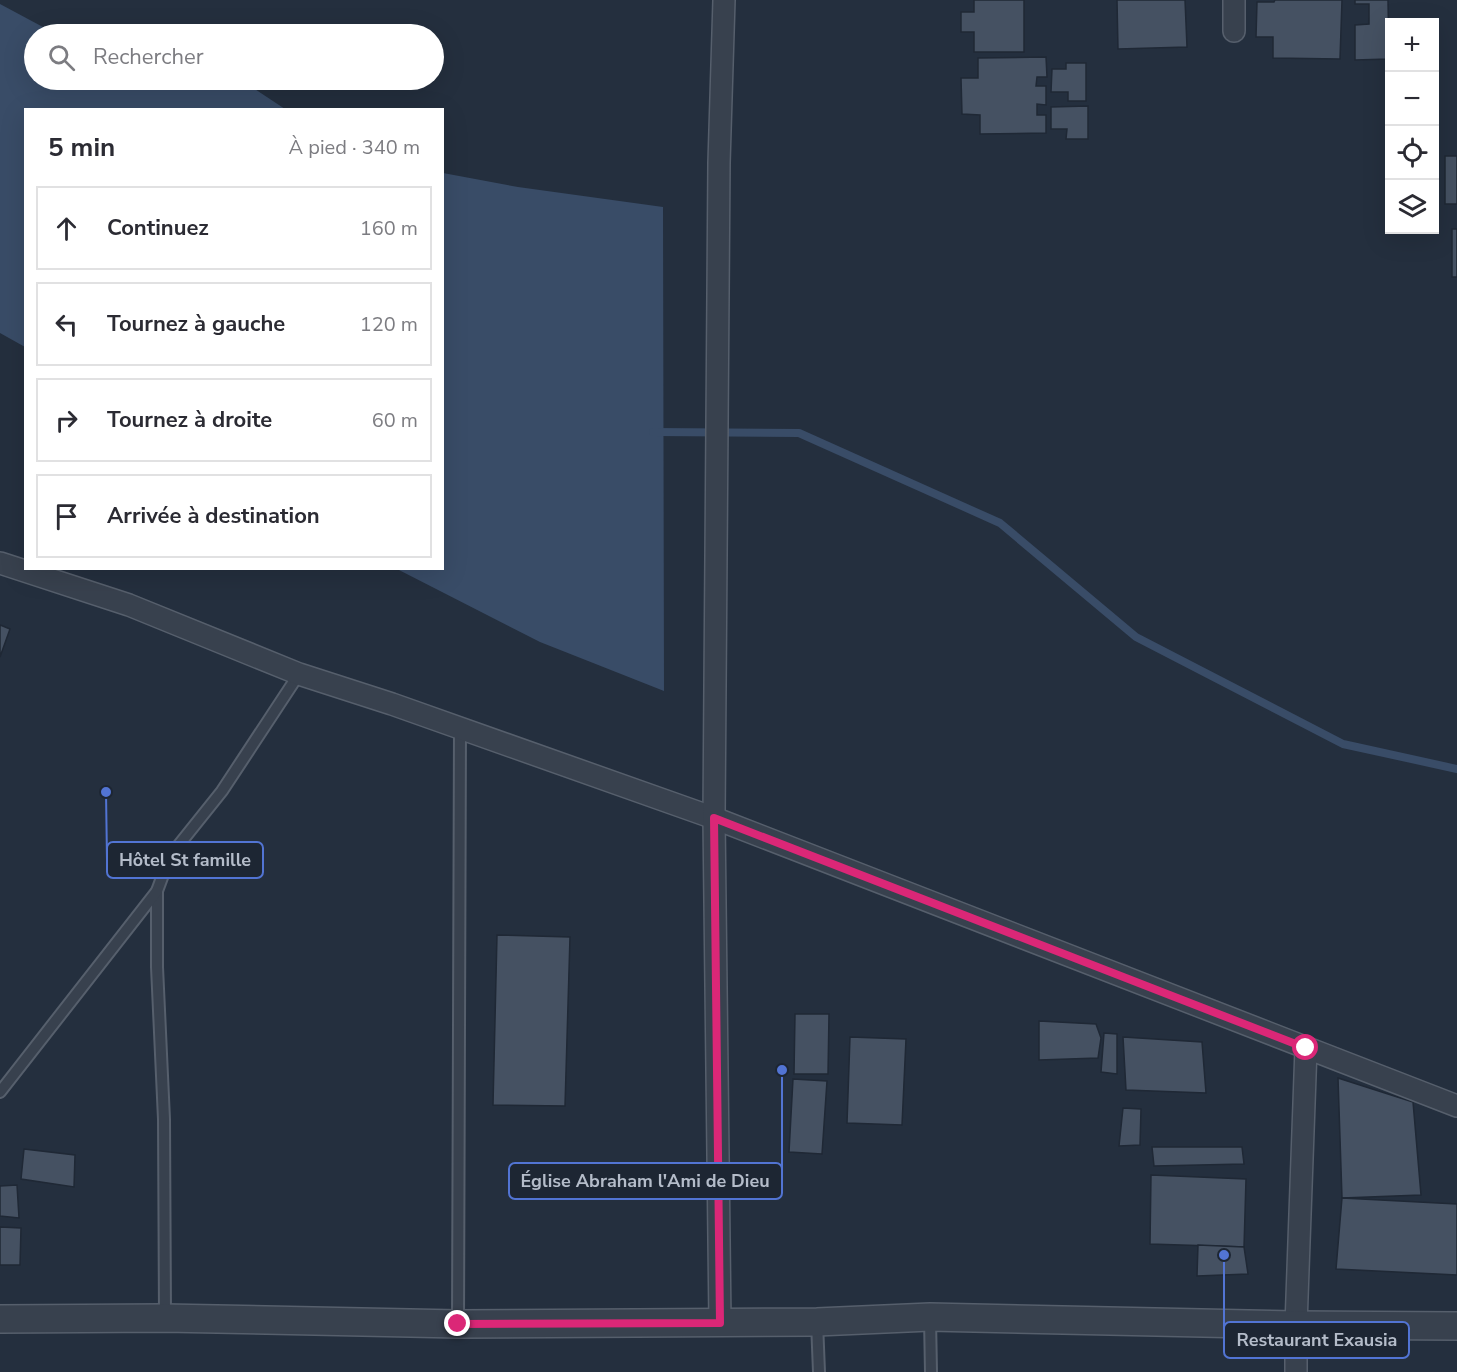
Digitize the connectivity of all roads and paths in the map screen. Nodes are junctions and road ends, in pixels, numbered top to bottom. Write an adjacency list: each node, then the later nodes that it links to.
1 (724, 0): 7 (street)
2 (1234, 0): 3 (street)
3 (1234, 31)
4 (0, 563): 5 (street)
5 (299, 674): 6 (street); 8 (lane)
6 (460, 728): 7 (street); 17 (lane)
7 (714, 818): 9 (street); 16 (street)
8 (158, 891): 10 (lane); 13 (lane)
9 (1306, 1048): 11 (street); 18 (street)
10 (0, 1092)
11 (1457, 1106)
12 (930, 1317): 15 (street); 18 (street); 21 (lane)
13 (165, 1318): 14 (street); 17 (street)
14 (0, 1319)
15 (817, 1322): 16 (street); 20 (lane)
16 (720, 1323): 17 (street)
17 (458, 1324)
18 (1296, 1325): 19 (street); 22 (street)
19 (1457, 1326)
20 (819, 1372)
21 (931, 1372)
22 (1296, 1372)

